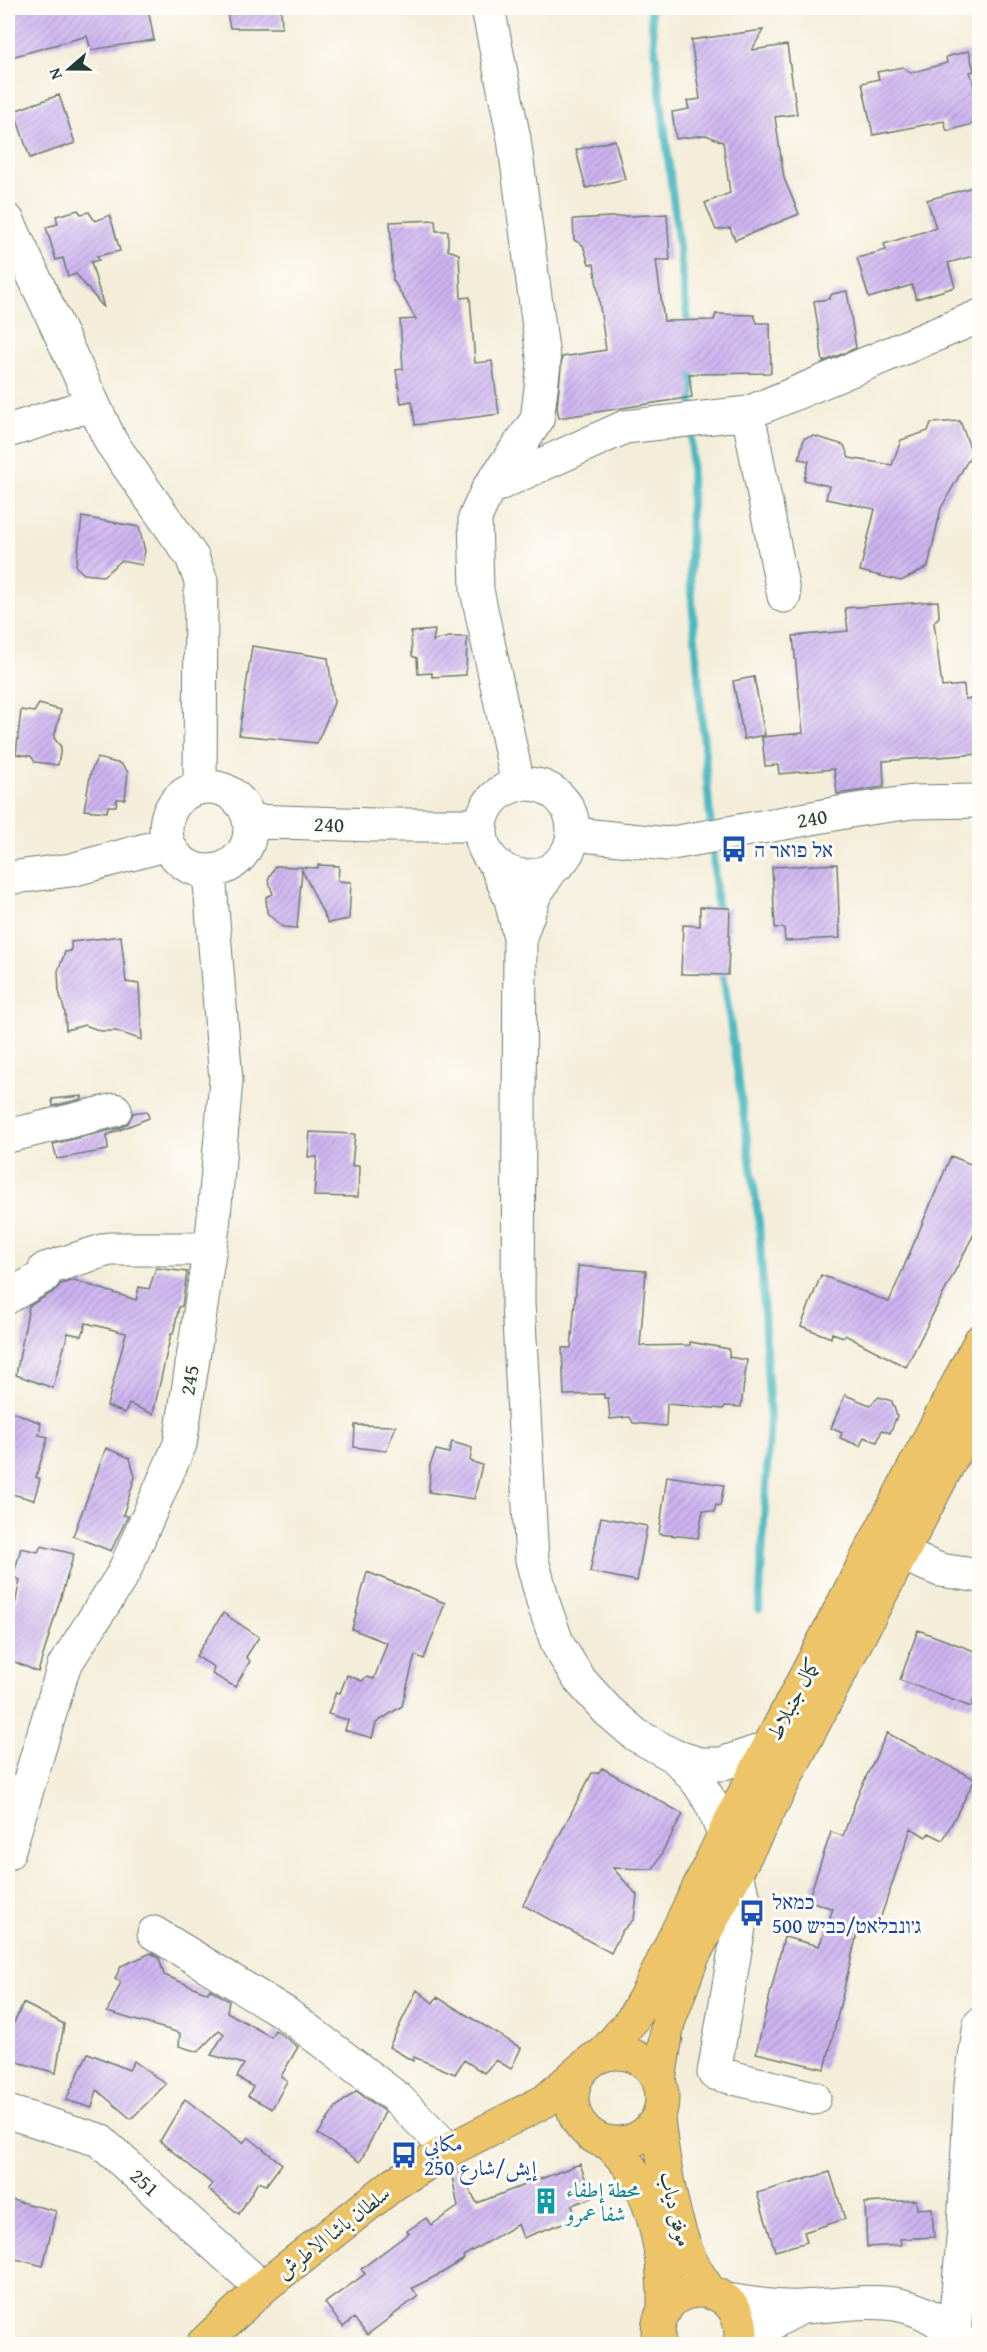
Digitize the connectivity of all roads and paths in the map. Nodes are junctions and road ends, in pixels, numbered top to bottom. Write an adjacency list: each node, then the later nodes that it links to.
1 (488, 8): 7 (street)
2 (8, 221): 4 (street)
3 (980, 316): 5 (street)
4 (93, 404): 6 (street); 10 (street)
5 (748, 413): 7 (street); 8 (street)
6 (8, 431)
7 (488, 489): 9 (street)
8 (784, 596)
9 (518, 784): 13 (street); 14 (street)
10 (200, 788): 12 (street); 15 (street)
11 (980, 801): 14 (street, 240)
12 (249, 821): 13 (street, 240); 18 (street)
13 (481, 825): 16 (street)
14 (574, 834): 17 (street)
15 (168, 844): 18 (street); 19 (street)
16 (496, 865): 17 (street); 20 (street)
17 (551, 870): 20 (street)
18 (209, 872): 23 (street, 245)
19 (8, 878)
20 (520, 937): 30 (street)
21 (115, 1110): 22 (street)
22 (8, 1136)
23 (210, 1249): 24 (street); 32 (street, 245)
24 (8, 1297)
25 (980, 1341): 29 (main road, كمال جنبلاط)
26 (980, 1403): 27 (main road, كمال جنبلاط)
27 (901, 1554): 28 (street); 33 (main road, كمال جنبلاط)
28 (980, 1576)
29 (768, 1748): 30 (street); 31 (main road, كمال جنبلاط)
30 (674, 1756): 31 (street)
31 (724, 1835): 36 (main road, كمال جنبلاط)
32 (8, 1853)
33 (735, 1874): 37 (main road, كمال جنبلاط); 38 (street)
34 (154, 1934): 42 (street)
35 (980, 2024): 47 (street)
36 (592, 2062): 37 (main road); 41 (main road); 42 (main road, سلطان باشا الاطرش)
37 (659, 2080): 40 (main road)
38 (814, 2098)
39 (8, 2112): 43 (street, 251)
40 (658, 2120): 41 (main road); 44 (main road, موفق دياب)
41 (600, 2139): 42 (main road, سلطان باشا الاطرش); 46 (main road, موفق دياب)
42 (462, 2144): 43 (main road, سلطان باشا الاطرش)
43 (262, 2288): 48 (main road, سلطان باشا الاطرش)
44 (719, 2296): 45 (street); 46 (main road); 50 (main road, موفق دياب)
45 (802, 2307): 47 (street); 50 (street)
46 (664, 2312): 49 (main road, موفق دياب)
47 (959, 2339)
48 (203, 2344)
49 (659, 2344)
50 (741, 2344)

